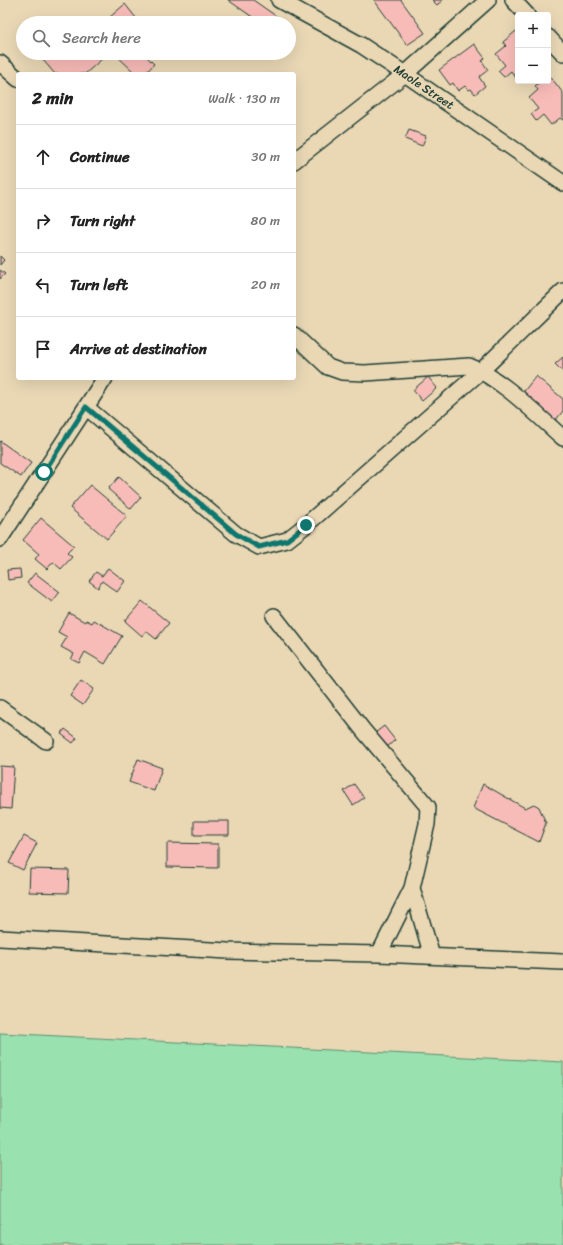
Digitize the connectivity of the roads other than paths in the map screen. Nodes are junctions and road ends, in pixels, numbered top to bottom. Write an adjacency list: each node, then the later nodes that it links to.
1 (279, 0): 8 (street, Maole Street)
2 (488, 0): 8 (street)
3 (513, 0): 4 (street)
4 (524, 12)
5 (551, 40): 6 (street)
6 (563, 53)
7 (0, 63): 9 (street)
8 (405, 74): 10 (street); 11 (street, Maole Street)
9 (16, 76)
10 (296, 159)
11 (563, 183)
12 (563, 291): 14 (street)
13 (296, 337): 14 (street)
14 (481, 371): 16 (street); 17 (street)
15 (104, 380): 16 (street)
16 (86, 407): 18 (street)
17 (563, 438)
18 (0, 539)
19 (274, 616): 22 (street)
20 (0, 708): 21 (street)
21 (46, 741)
22 (412, 888): 24 (street); 25 (street)
23 (0, 938): 24 (street)
24 (379, 954): 25 (street)
25 (432, 956): 26 (street)
26 (563, 962)

